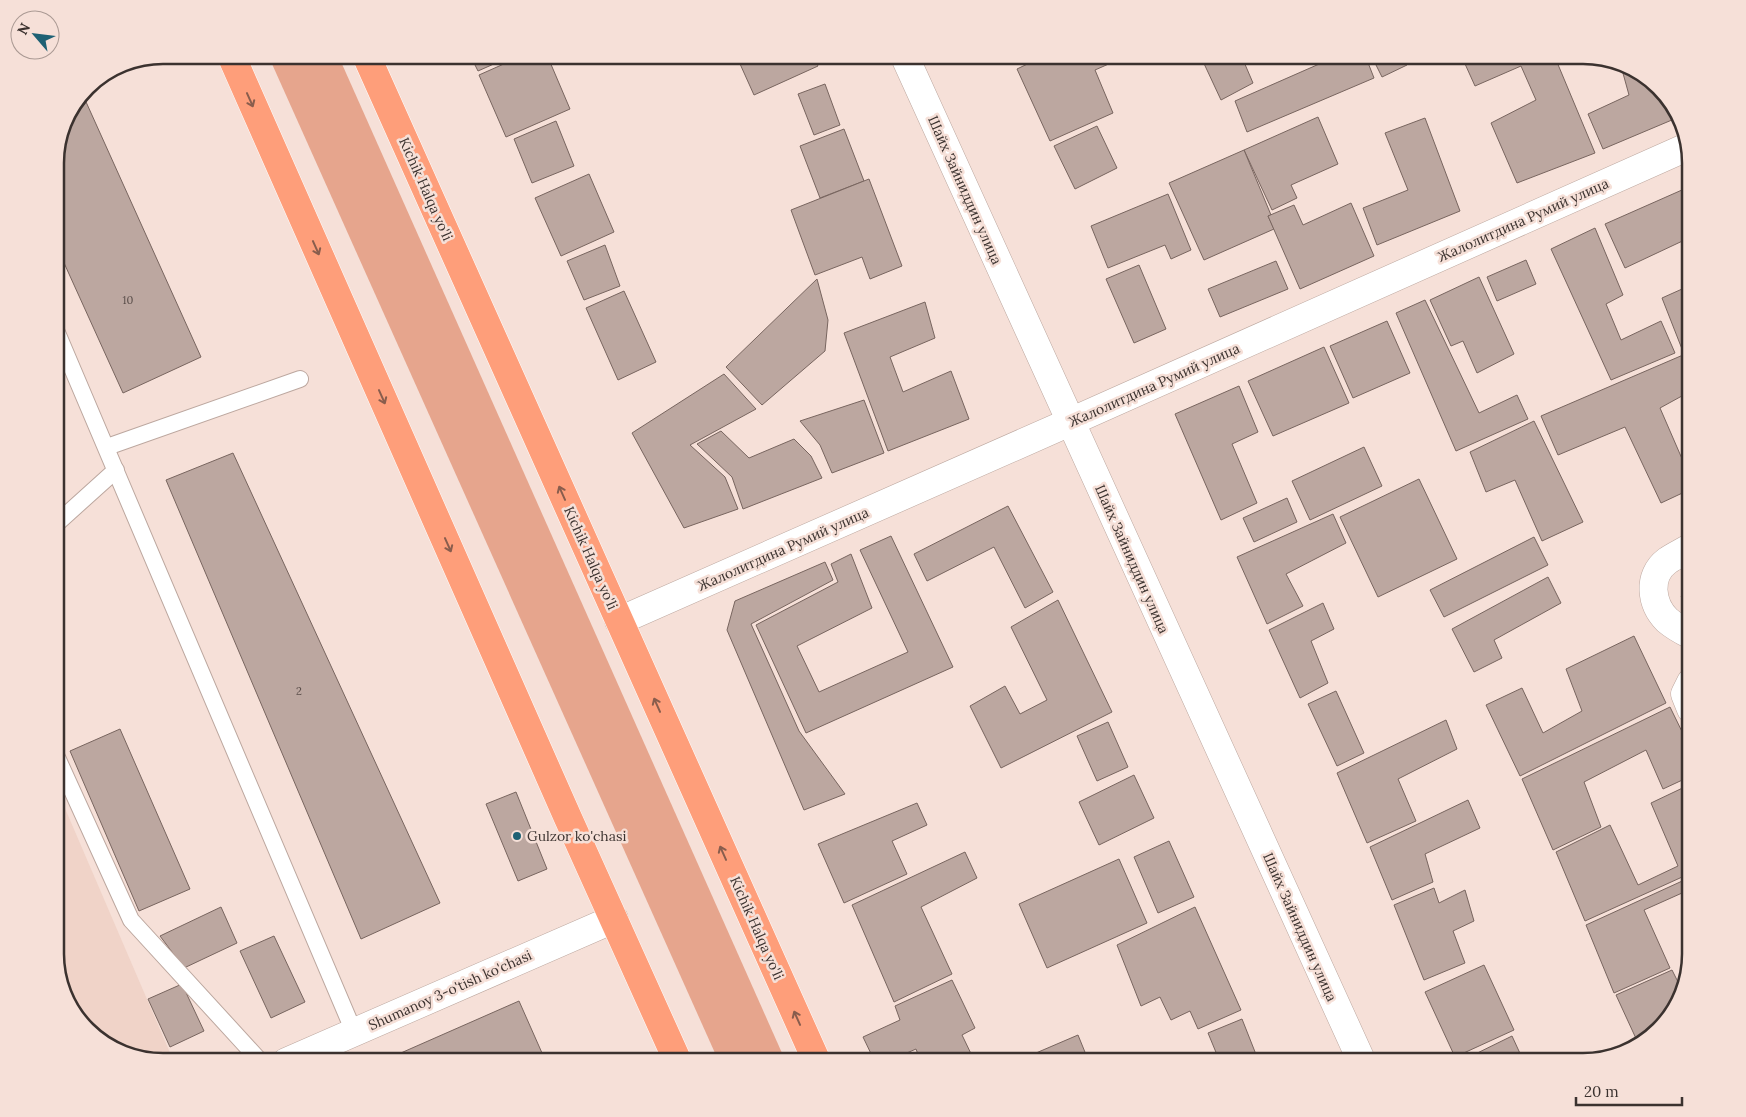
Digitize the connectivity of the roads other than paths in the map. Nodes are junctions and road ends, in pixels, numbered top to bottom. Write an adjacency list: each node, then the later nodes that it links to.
1 (235, 64): 15 (highway, one-way to 15)
2 (370, 64): 12 (highway, Kichik Halqa yo'li, one-way to 2)
3 (908, 64): 7 (street, Шайх Зайниддин улица)
4 (1681, 150): 7 (street, Жалолитдина Румий улица)
5 (64, 349): 8 (lane)
6 (300, 379): 8 (lane)
7 (1070, 422): 12 (street, Жалолитдина Румий улица); 21 (street, Шайх Зайниддин улица)
8 (107, 447): 9 (lane)
9 (116, 470): 10 (lane); 16 (lane)
10 (64, 517)
11 (1682, 552): 13 (street)
12 (619, 621): 20 (highway, Kichik Halqa yo'li, one-way to 12)
13 (1682, 630)
14 (64, 774): 17 (lane)
15 (614, 919): 16 (street, Shumanoy 3-o'tish ko'chasi); 19 (highway)
16 (354, 1032): 18 (street, Shumanoy 3-o'tish ko'chasi)
17 (253, 1053)
18 (306, 1053)
19 (674, 1053)
20 (813, 1053)
21 (1358, 1053)

